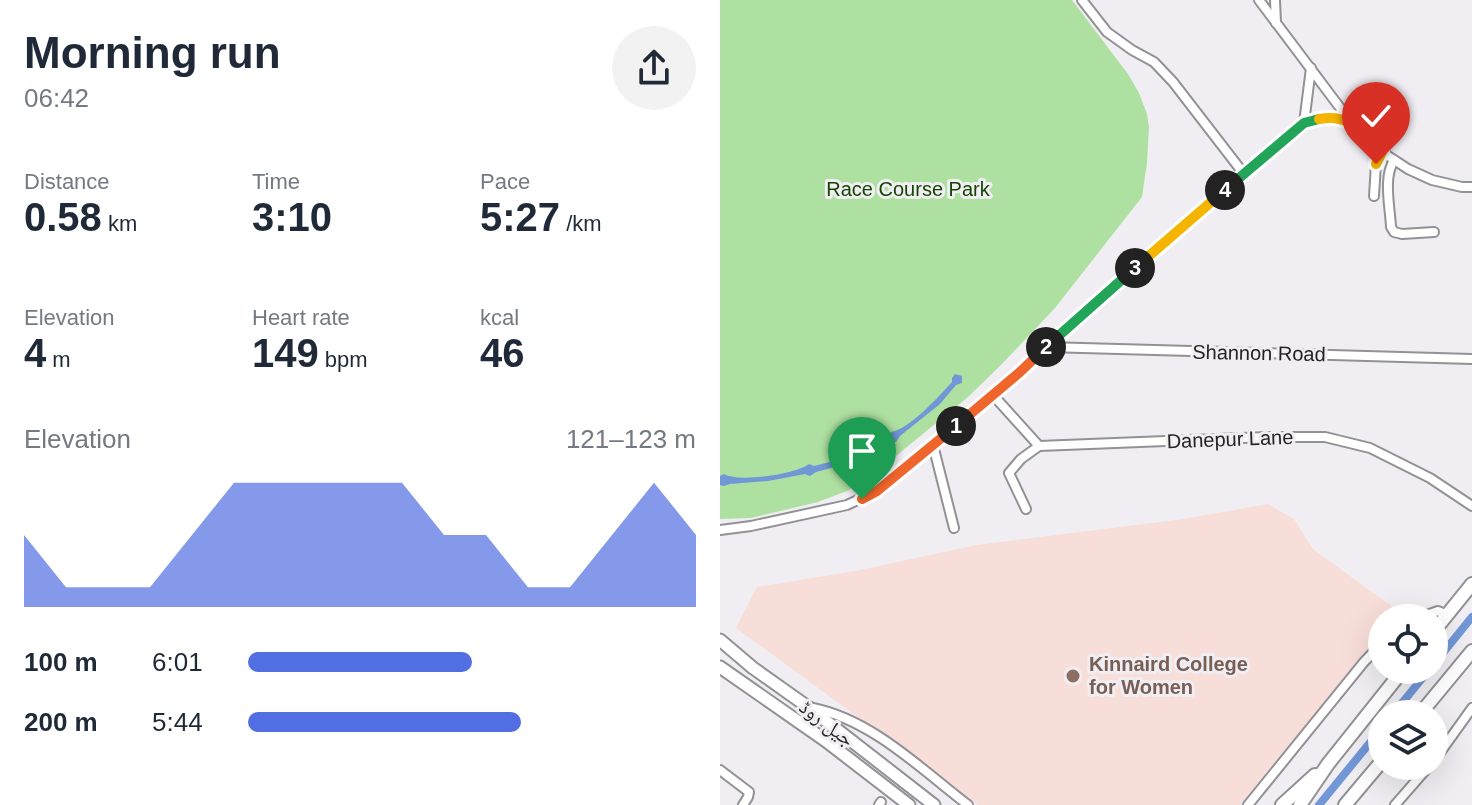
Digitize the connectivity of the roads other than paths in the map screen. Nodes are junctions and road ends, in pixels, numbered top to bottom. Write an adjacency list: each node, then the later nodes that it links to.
1 (1082, 0): 10 (street)
2 (1259, 0): 4 (street)
3 (1275, 0): 4 (street)
4 (1276, 23): 5 (street)
5 (1311, 68): 6 (street); 7 (street)
6 (1350, 121): 7 (street); 8 (street)
7 (1304, 123): 10 (street)
8 (1382, 152): 9 (street); 12 (street)
9 (1394, 160): 11 (street); 13 (street)
10 (1244, 174): 14 (street)
11 (1472, 187)
12 (1374, 196)
13 (1434, 232)
14 (1046, 347): 15 (street, Shannon Road); 16 (street)
15 (1472, 359)
16 (993, 395): 17 (street); 18 (street)
17 (933, 445): 21 (street); 22 (street)
18 (1039, 446): 19 (street, Danepur Lane); 20 (street)
19 (1472, 506)
20 (1026, 509)
21 (954, 528)
22 (720, 530)
23 (1472, 584): 24 (highway)
24 (1448, 614)
25 (720, 643): 31 (main road, جیل روڈ)
26 (1472, 651): 30 (highway)
27 (1368, 658): 43 (street)
28 (720, 667): 40 (main road, جیل روڈ)
29 (1392, 684): 34 (highway)
30 (1432, 700)
31 (808, 707): 41 (main road, جیل روڈ); 42 (street)
32 (1471, 710): 33 (street)
33 (1448, 742)
34 (1328, 764): 44 (highway); 45 (highway)
35 (720, 770): 39 (street)
36 (1368, 779): 46 (highway)
37 (1371, 780): 47 (highway)
38 (1417, 780): 48 (street)
39 (743, 805)
40 (909, 805)
41 (934, 805)
42 (968, 805)
43 (1248, 805)
44 (1282, 805)
45 (1300, 805)
46 (1345, 805)
47 (1356, 805)
48 (1395, 805)

